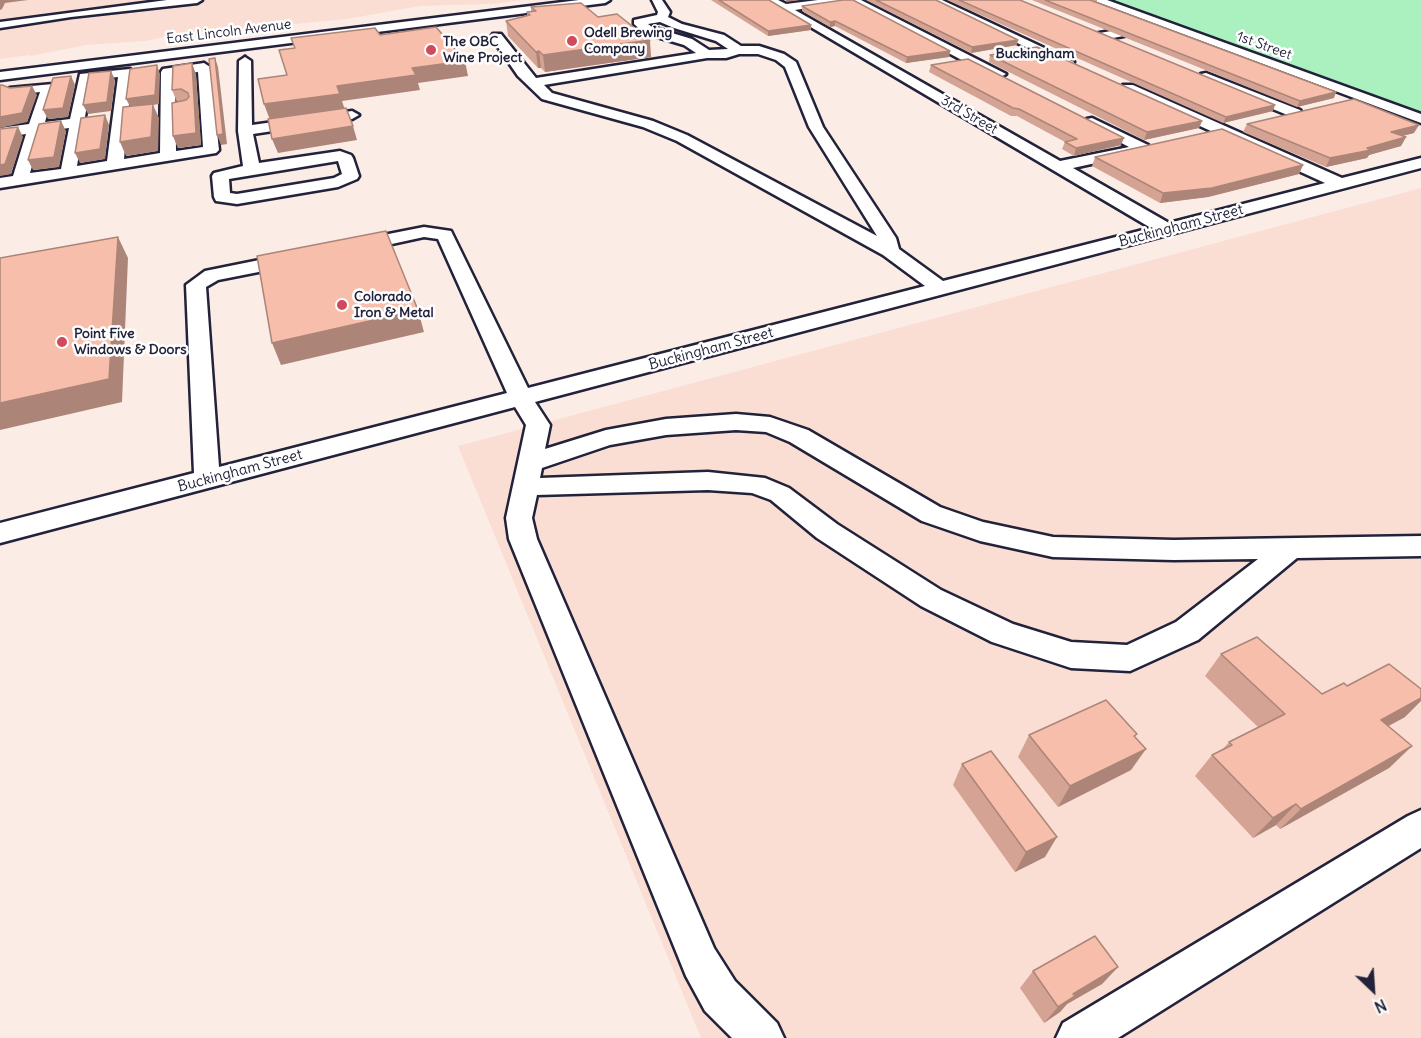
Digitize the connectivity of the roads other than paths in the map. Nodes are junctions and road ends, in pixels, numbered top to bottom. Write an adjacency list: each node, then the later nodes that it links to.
1 (197, 0): 12 (street)
2 (571, 0): 18 (street, East Lincoln Avenue)
3 (605, 0): 17 (street, East Lincoln Avenue)
4 (657, 0): 11 (street)
5 (770, 0): 10 (street, 3rd Street)
6 (842, 0): 10 (street)
7 (853, 0): 26 (street)
8 (933, 0): 20 (street)
9 (1097, 0): 13 (street, 1st Street)
10 (784, 8): 33 (street, 3rd Street)
11 (662, 18): 21 (street); 23 (street)
12 (0, 25)
13 (1167, 26): 15 (street); 39 (street, 1st Street)
14 (1083, 27): 15 (street)
15 (1105, 36): 19 (street); 20 (street)
16 (497, 38): 37 (street)
17 (280, 41): 18 (street, East Lincoln Avenue); 24 (street)
18 (226, 45): 28 (street, East Lincoln Avenue); 51 (street)
19 (1126, 45)
20 (1036, 48): 22 (street); 29 (street)
21 (738, 50): 23 (street); 65 (street)
22 (1014, 52)
23 (706, 54): 37 (street)
24 (285, 55)
25 (991, 56): 26 (street)
26 (969, 59): 27 (street); 35 (street)
27 (948, 63)
28 (105, 65): 31 (street, East Lincoln Avenue); 34 (street, East Lincoln Avenue); 47 (street); 56 (street)
29 (1080, 67)
30 (916, 69): 33 (street)
31 (0, 70)
32 (1189, 70): 46 (street)
33 (895, 72): 57 (street, 3rd Street)
34 (0, 76)
35 (1010, 80)
36 (1113, 81): 50 (street)
37 (532, 83): 65 (street)
38 (7, 95): 49 (street)
39 (1363, 98): 40 (street); 45 (street, 1st Street)
40 (1340, 103)
41 (207, 104): 42 (street); 42 (street); 54 (street)
42 (162, 110): 54 (street)
43 (352, 115): 51 (street)
44 (1082, 117): 57 (street)
45 (1421, 119)
46 (1264, 120)
47 (83, 122): 49 (street); 59 (street)
48 (1243, 125): 50 (street)
49 (36, 128): 52 (street); 60 (street)
50 (1223, 129): 53 (street); 62 (street)
51 (245, 131): 58 (street)
52 (0, 133)
53 (1200, 135)
54 (168, 157): 56 (street)
55 (1421, 163): 62 (street, Buckingham Street)
56 (115, 165): 59 (street)
57 (1060, 166): 63 (street, 3rd Street)
58 (252, 169): 58 (street)
59 (68, 173): 60 (street)
60 (21, 180): 61 (street)
61 (0, 183)
62 (1341, 184): 63 (street, Buckingham Street)
63 (1168, 230): 67 (street, Buckingham Street)
64 (335, 250): 68 (street)
65 (890, 251): 67 (street)
66 (312, 255): 70 (street)
67 (942, 289): 68 (street, Buckingham Street)
68 (521, 398): 69 (street); 70 (street, Buckingham Street)
69 (528, 475): 72 (street); 72 (street); 75 (street)
70 (207, 479): 71 (street, Buckingham Street)
71 (0, 533)
72 (1291, 548): 73 (street)
73 (1417, 549)
74 (1421, 828): 76 (street)
75 (762, 1038)
76 (1078, 1038)

